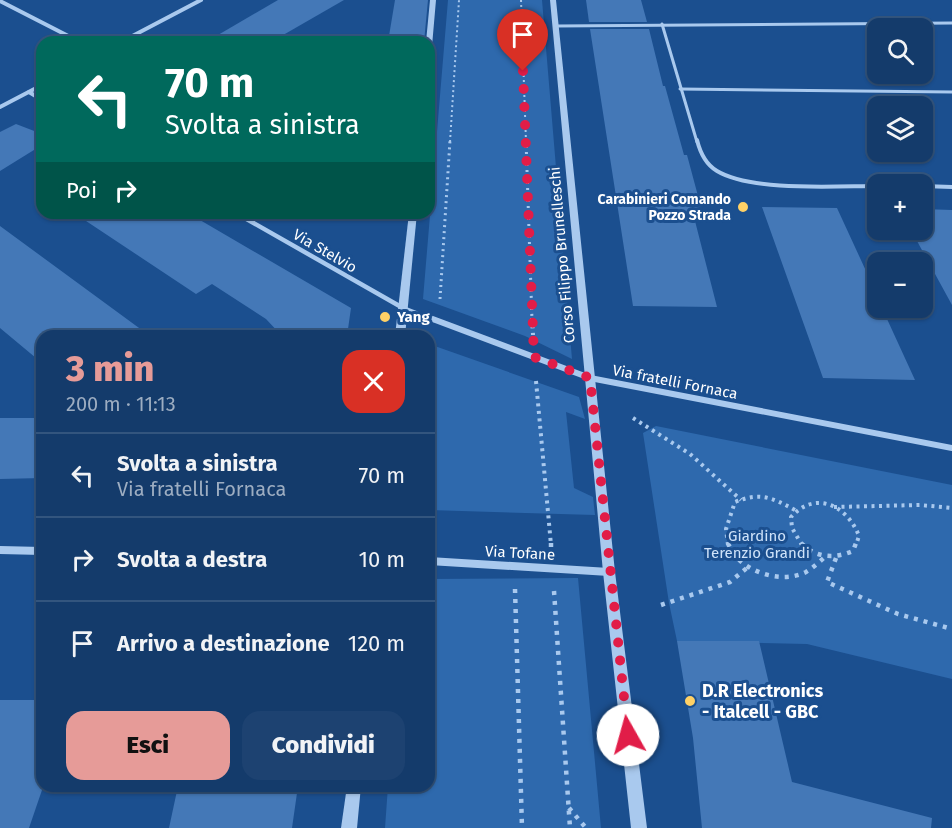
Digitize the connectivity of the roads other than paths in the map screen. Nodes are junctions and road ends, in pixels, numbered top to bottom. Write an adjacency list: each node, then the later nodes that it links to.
1 (201, 0): 9 (street)
2 (433, 0): 10 (street)
3 (554, 0): 7 (street, Corso Filippo Brunelleschi)
4 (0, 1): 8 (street)
5 (952, 23): 6 (lane)
6 (662, 24): 7 (lane); 12 (lane)
7 (557, 26): 24 (street, Corso Filippo Brunelleschi)
8 (68, 36)
9 (132, 36)
10 (430, 36)
11 (36, 88): 13 (street)
12 (680, 89): 14 (lane); 17 (lane)
13 (29, 92): 15 (street); 16 (street)
14 (952, 92)
15 (36, 96)
16 (0, 107)
17 (867, 186)
18 (933, 186): 19 (lane)
19 (952, 187)
20 (247, 219): 22 (street, Via Stelvio)
21 (412, 219): 22 (street)
22 (403, 308): 23 (street); 24 (street, Via fratelli Fornaca)
23 (401, 330)
24 (590, 378): 25 (street, Via fratelli Fornaca); 29 (street, Corso Filippo Brunelleschi)
25 (952, 448)
26 (0, 550): 27 (street)
27 (36, 551)
28 (435, 561): 29 (street, Via Tofane)
29 (609, 572): 32 (street, Corso Filippo Brunelleschi)
30 (353, 792): 31 (street)
31 (349, 828)
32 (639, 828)

